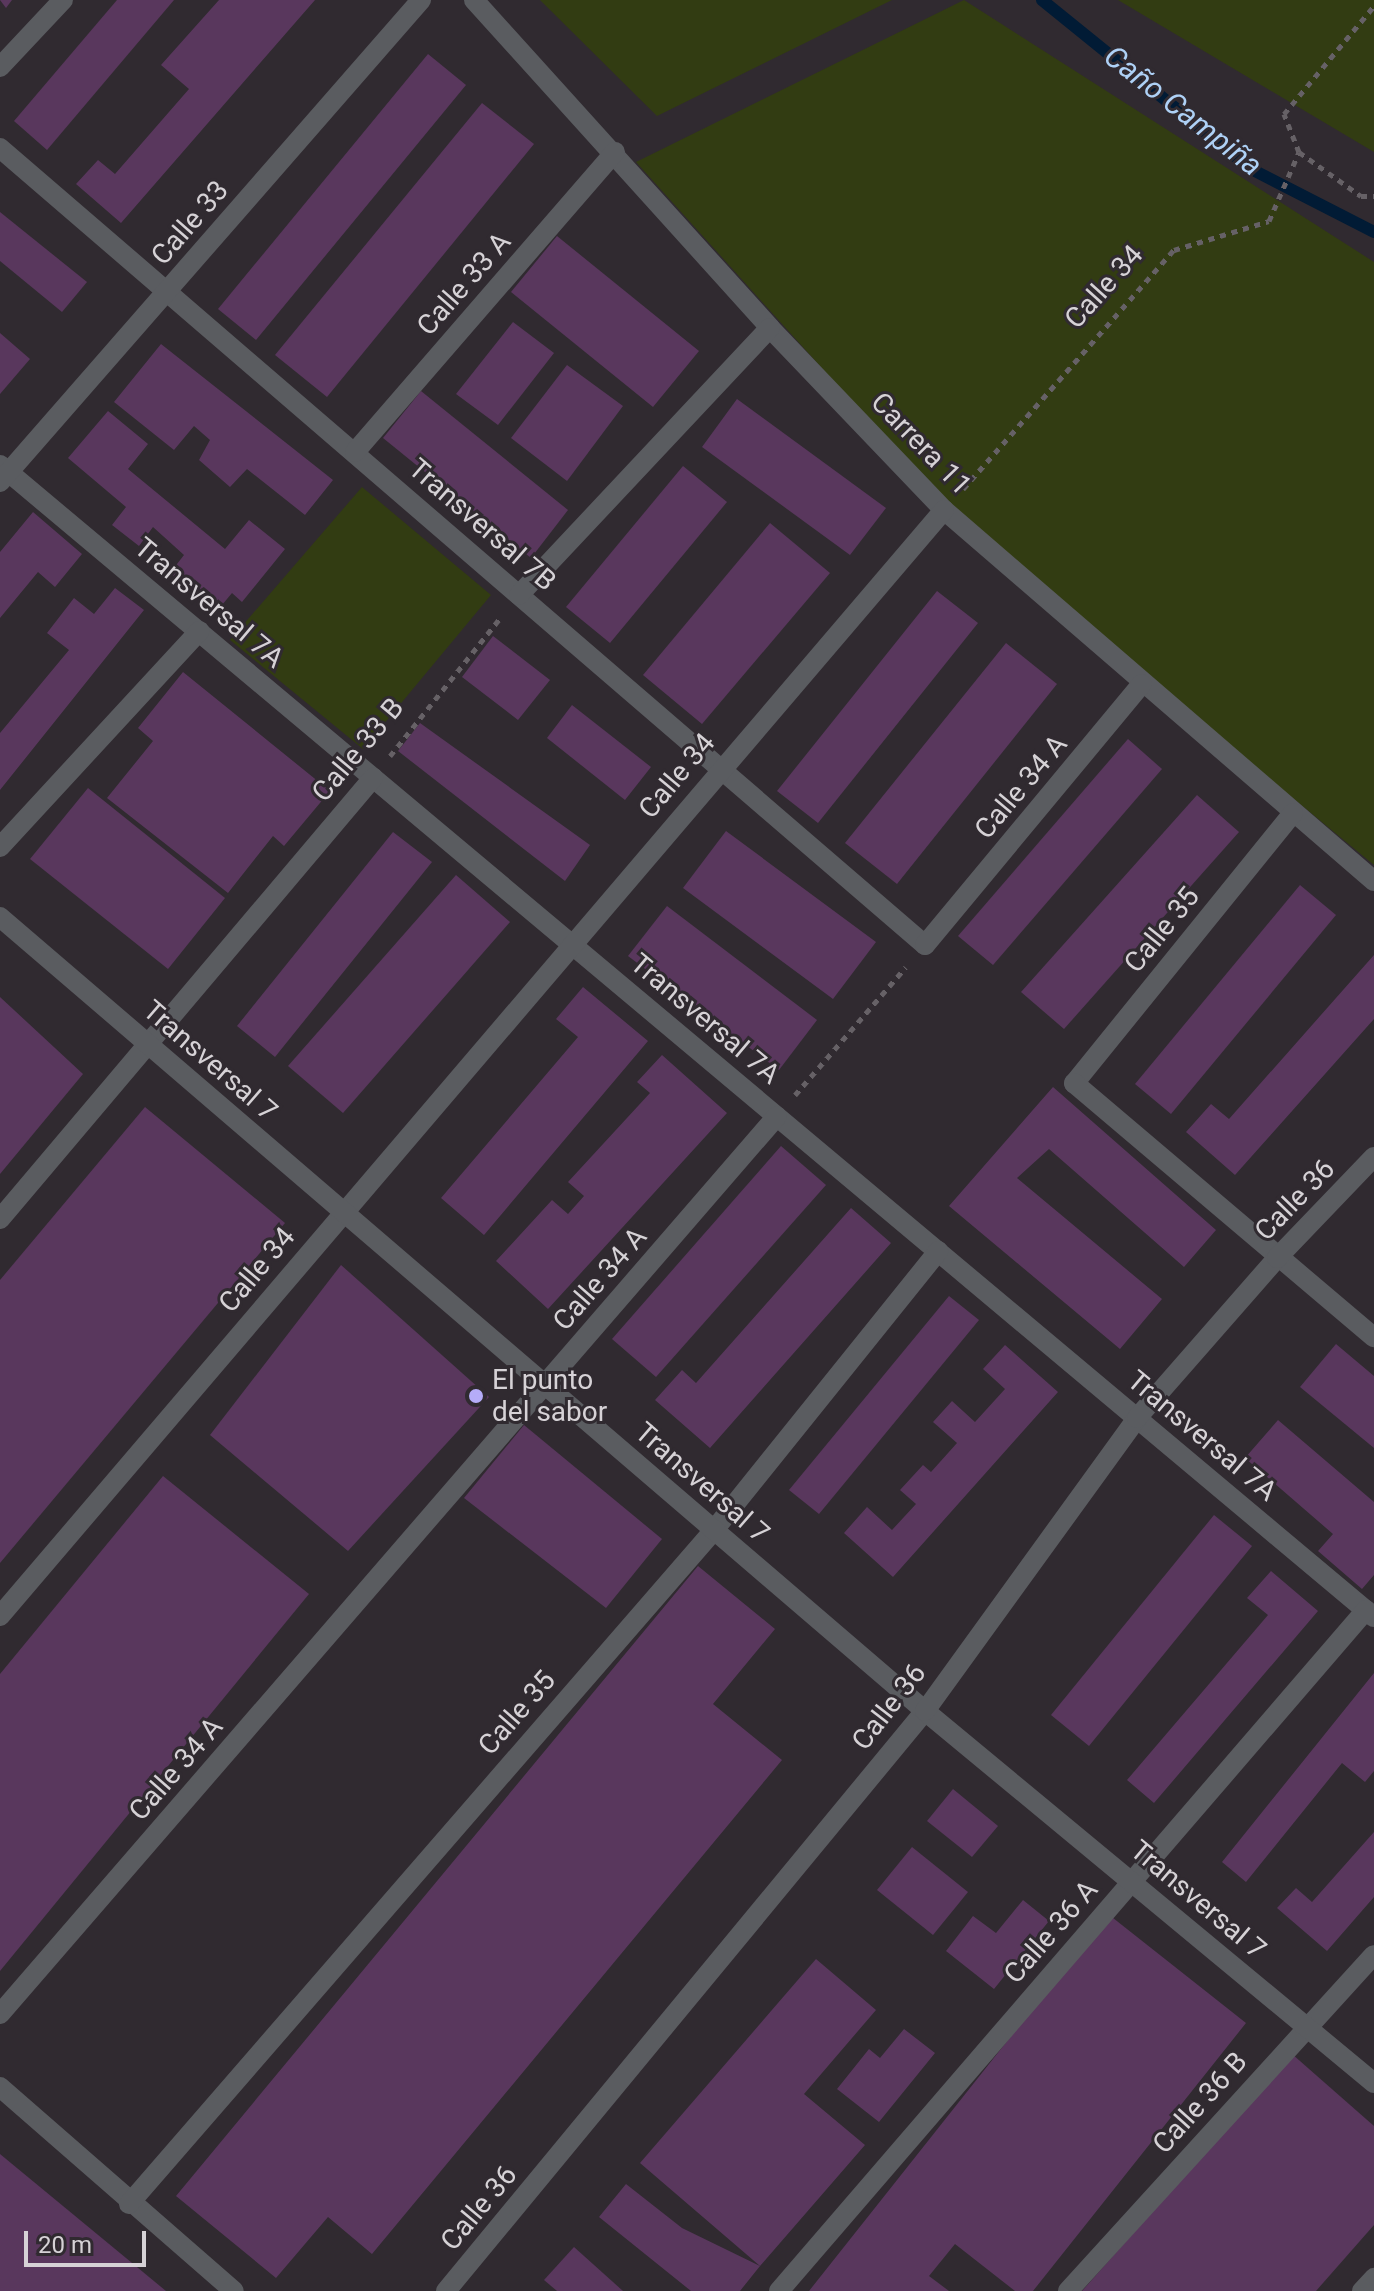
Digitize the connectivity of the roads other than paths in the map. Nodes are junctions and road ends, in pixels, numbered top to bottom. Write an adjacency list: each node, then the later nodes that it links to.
1 (63, 0): 4 (street)
2 (421, 0): 7 (street, Calle 33)
3 (474, 0): 6 (street, Carrera 11)
4 (0, 67)
5 (0, 148): 7 (street, Transversal 7B)
6 (615, 152): 8 (street, Carrera 11); 9 (street, Calle 33 A)
7 (168, 291): 9 (street, Transversal 7B); 10 (street, Calle 33)
8 (770, 328): 11 (street, Carrera 11); 12 (street)
9 (355, 452): 12 (street, Transversal 7B)
10 (3, 474): 13 (street, Transversal 7A)
11 (944, 510): 14 (street, Carrera 11); 15 (street, Calle 34)
12 (519, 595): 15 (street, Transversal 7B)
13 (199, 631): 16 (street, Transversal 7A); 18 (street)
14 (1142, 684): 17 (street, Carrera 11); 22 (street, Calle 34 A)
15 (720, 768): 21 (street, Calle 34); 22 (street, Transversal 7B)
16 (373, 778): 21 (street, Transversal 7A); 23 (street, Calle 33 B)
17 (1293, 813): 19 (street, Carrera 11); 29 (street, Calle 35)
18 (0, 847)
19 (1374, 881)
20 (0, 917): 23 (street, Transversal 7)
21 (571, 943): 24 (street, Transversal 7A); 26 (street, Calle 34)
22 (925, 945)
23 (145, 1042): 26 (street, Transversal 7); 27 (street, Calle 33 B)
24 (777, 1116): 28 (street, Transversal 7A); 31 (street, Calle 34 A)
25 (1374, 1157): 29 (street, Calle 36)
26 (343, 1212): 31 (street, Transversal 7); 35 (street, Calle 34)
27 (0, 1219)
28 (938, 1251): 32 (street, Transversal 7A); 33 (street, Calle 35)
29 (1277, 1258): 30 (street); 32 (street, Calle 36)
30 (1374, 1337)
31 (545, 1385): 33 (street, Transversal 7); 39 (street, Calle 34 A)
32 (1137, 1418): 34 (street, Transversal 7A); 36 (street, Calle 36)
33 (714, 1530): 36 (street, Transversal 7); 43 (street, Calle 35)
34 (1370, 1613): 37 (street, Calle 36 A)
35 (0, 1616)
36 (925, 1711): 37 (street, Transversal 7); 46 (street, Calle 36)
37 (1132, 1880): 40 (street, Transversal 7); 47 (street, Calle 36 A)
38 (1374, 1955): 40 (street, Calle 36 B)
39 (0, 2014)
40 (1306, 2027): 41 (street, Transversal 7); 48 (street, Calle 36 B)
41 (1374, 2083)
42 (0, 2087): 43 (street)
43 (129, 2204): 45 (street)
44 (1374, 2278): 49 (street)
45 (234, 2291)
46 (446, 2291)
47 (779, 2291)
48 (1068, 2291)
49 (1362, 2291)

